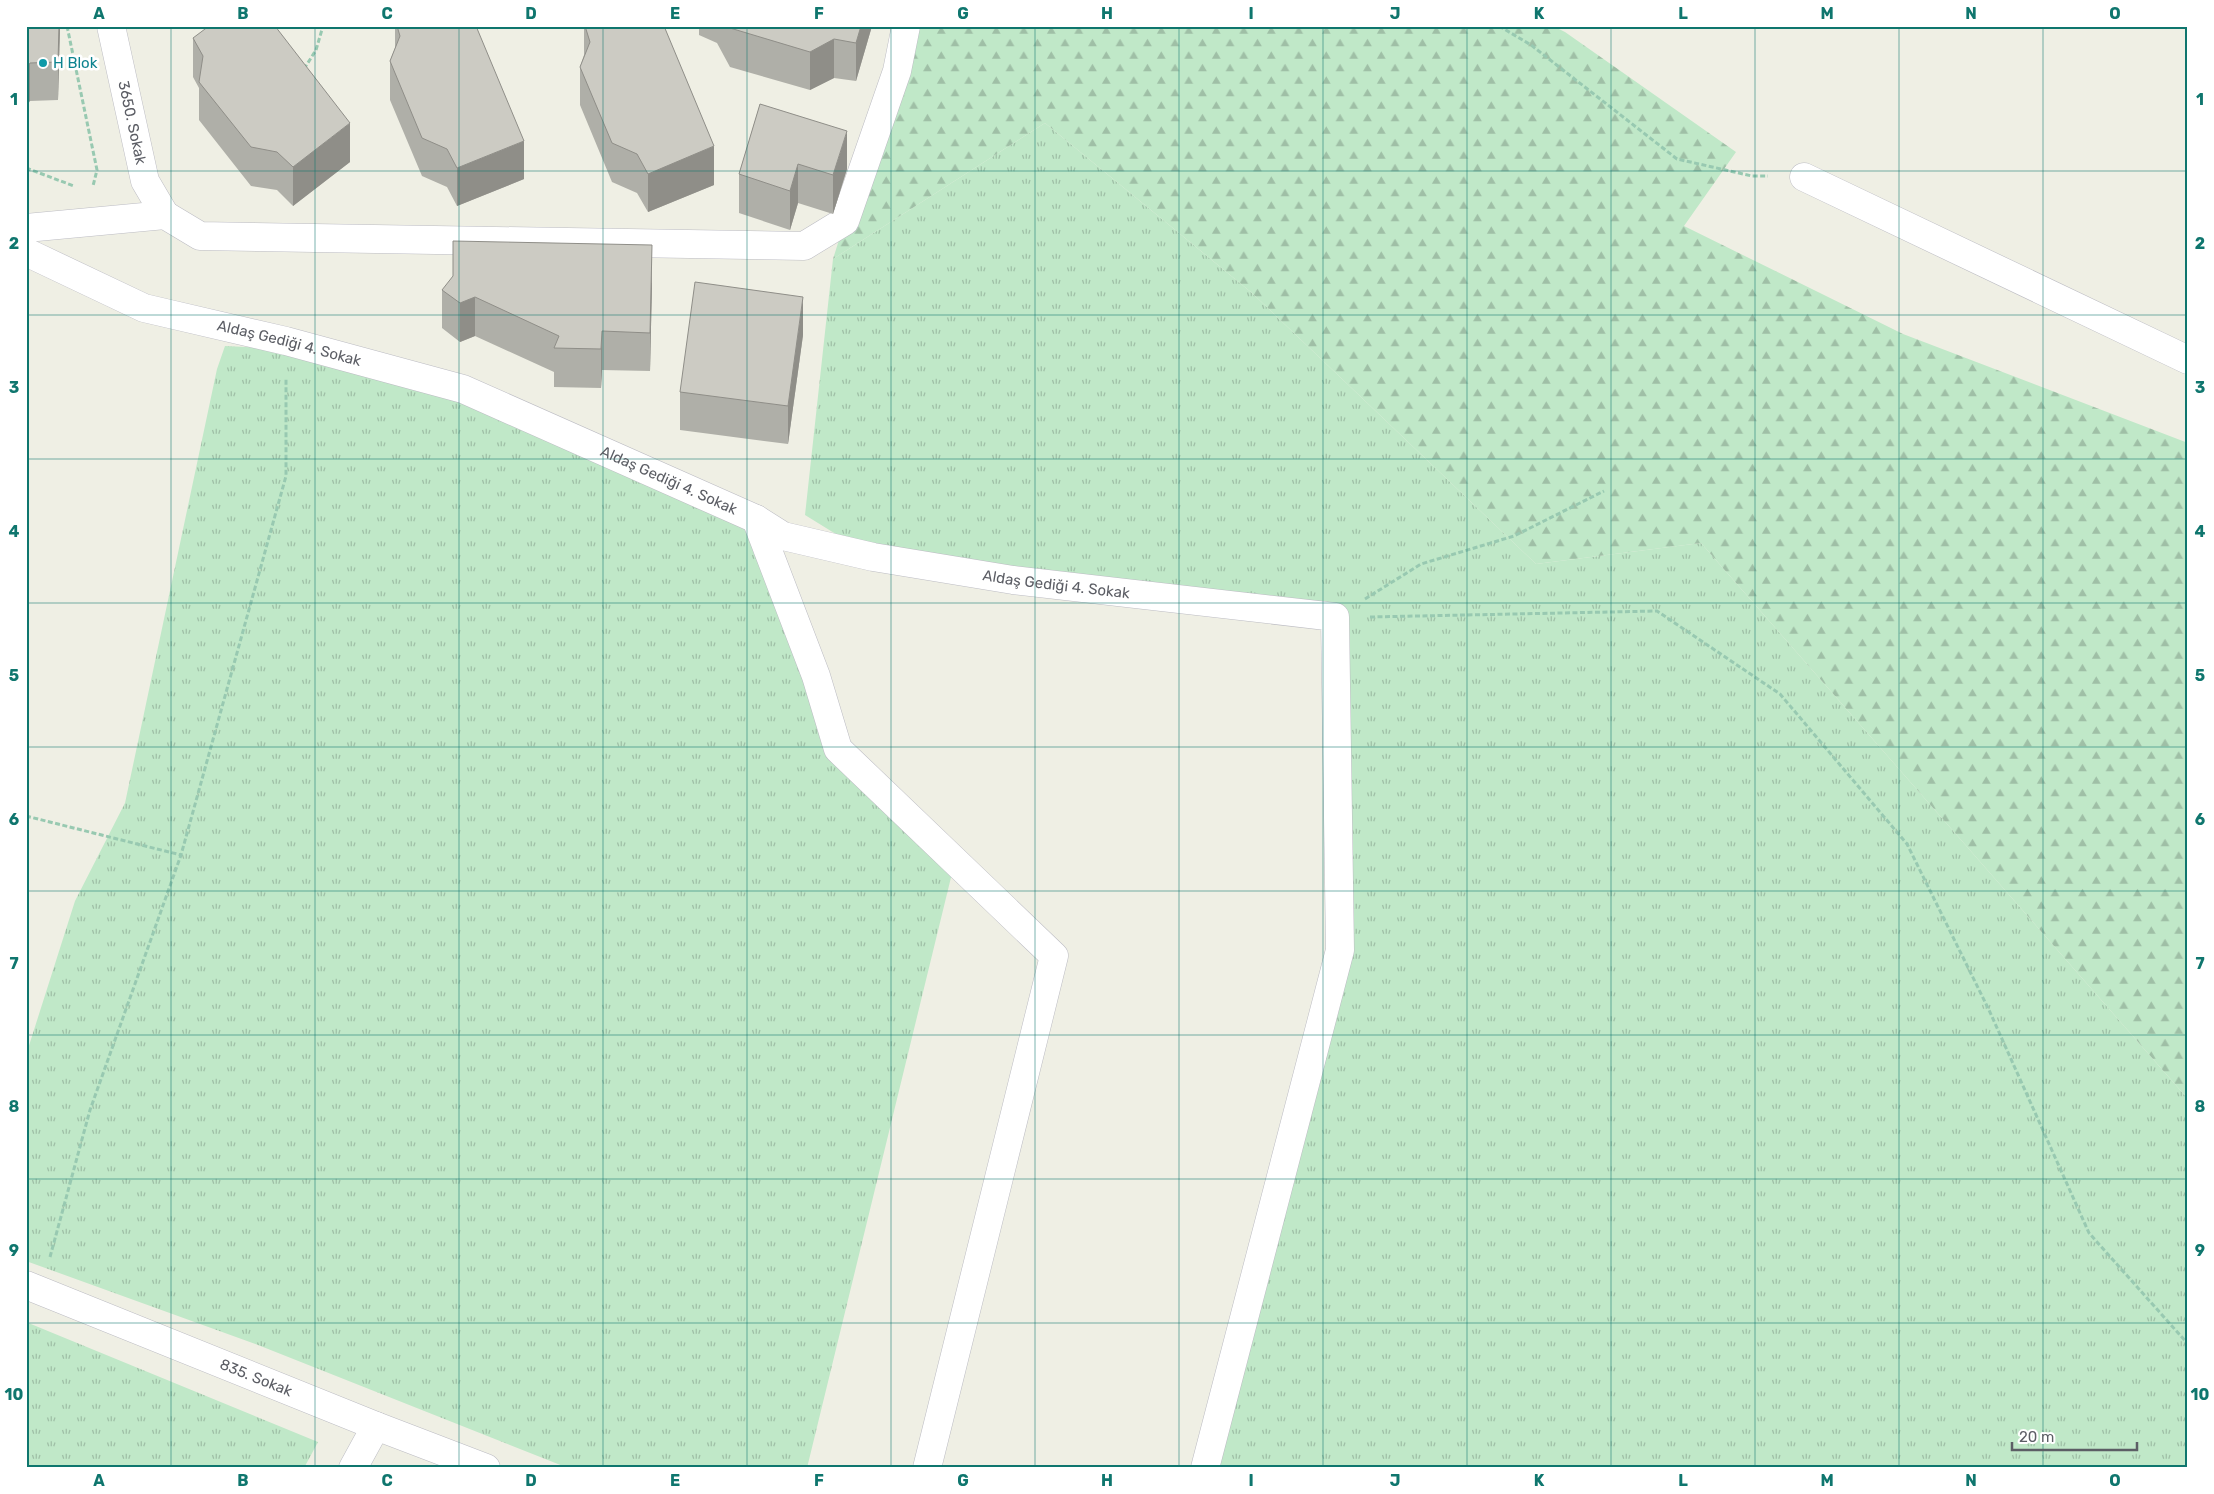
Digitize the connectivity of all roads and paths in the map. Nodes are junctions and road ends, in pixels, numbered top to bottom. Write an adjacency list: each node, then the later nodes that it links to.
1 (67, 26): 9 (path)
2 (111, 26): 11 (street, 3650. Sokak)
3 (323, 26): 6 (path)
4 (906, 26): 11 (street)
5 (1500, 26): 8 (path)
6 (301, 73)
7 (26, 168): 10 (path)
8 (1804, 177): 15 (street)
9 (86, 186)
10 (78, 187)
11 (165, 215): 12 (street)
12 (26, 228)
13 (26, 252): 14 (street, Aldaş Gediği 4. Sokak)
14 (286, 340): 17 (street, Aldaş Gediği 4. Sokak); 20 (path)
15 (2188, 360)
16 (1604, 491): 18 (path)
17 (756, 519): 18 (street, Aldaş Gediği 4. Sokak); 26 (street)
18 (1335, 618): 22 (path); 27 (street)
19 (26, 816): 20 (path)
20 (181, 855): 21 (path)
21 (34, 1288): 23 (street, 835. Sokak)
22 (2188, 1344)
23 (376, 1426): 24 (street); 25 (street, 835. Sokak)
24 (353, 1468)
25 (486, 1468)
26 (927, 1468)
27 (1205, 1468)

